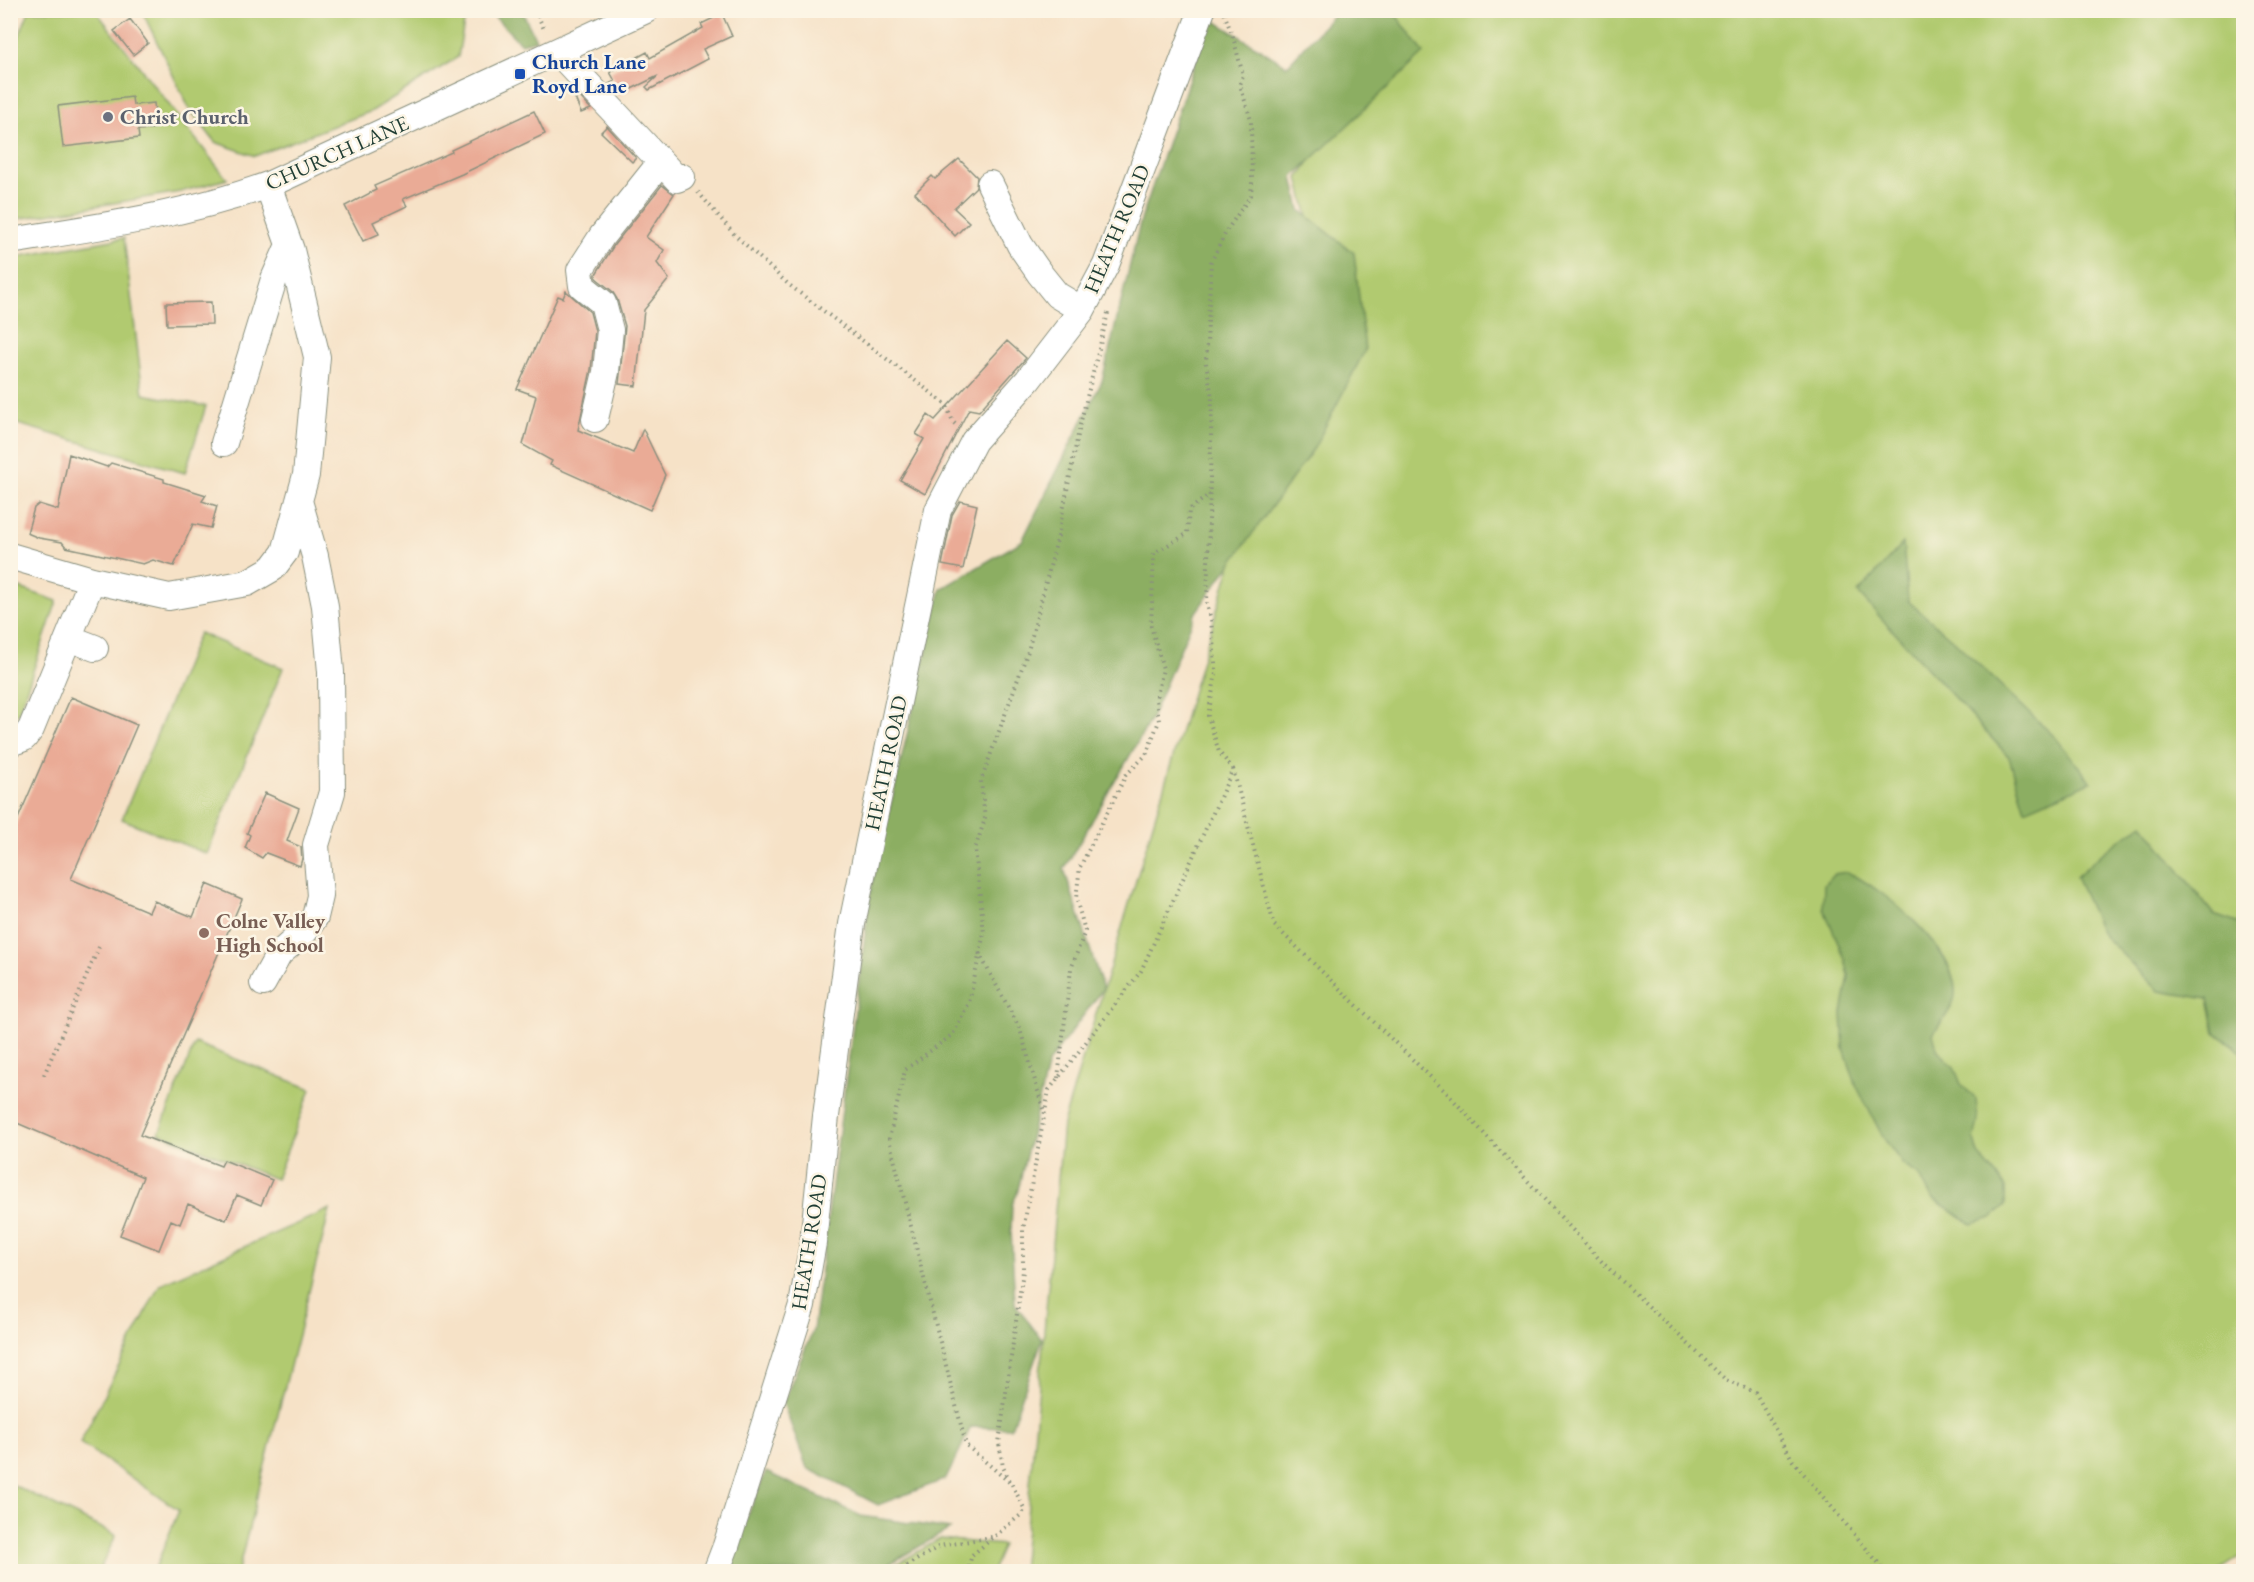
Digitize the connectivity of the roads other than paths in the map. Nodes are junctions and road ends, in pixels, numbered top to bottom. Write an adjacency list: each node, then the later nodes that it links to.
1 (646, 10): 3 (street, CHURCH LANE)
2 (1202, 10): 10 (street, HEATH ROAD)
3 (558, 52): 4 (street); 7 (street, CHURCH LANE)
4 (661, 162): 5 (street); 11 (street)
5 (682, 177)
6 (990, 184): 10 (street)
7 (268, 185): 8 (street, CHURCH LANE); 9 (street)
8 (10, 241)
9 (289, 245): 12 (street); 13 (street)
10 (1082, 310): 20 (street, HEATH ROAD)
11 (595, 419)
12 (224, 443)
13 (299, 501): 15 (street); 19 (street)
14 (10, 556): 15 (street)
15 (92, 580): 16 (street)
16 (69, 638): 17 (street); 18 (street)
17 (94, 648)
18 (10, 743)
19 (263, 983)
20 (716, 1572)

